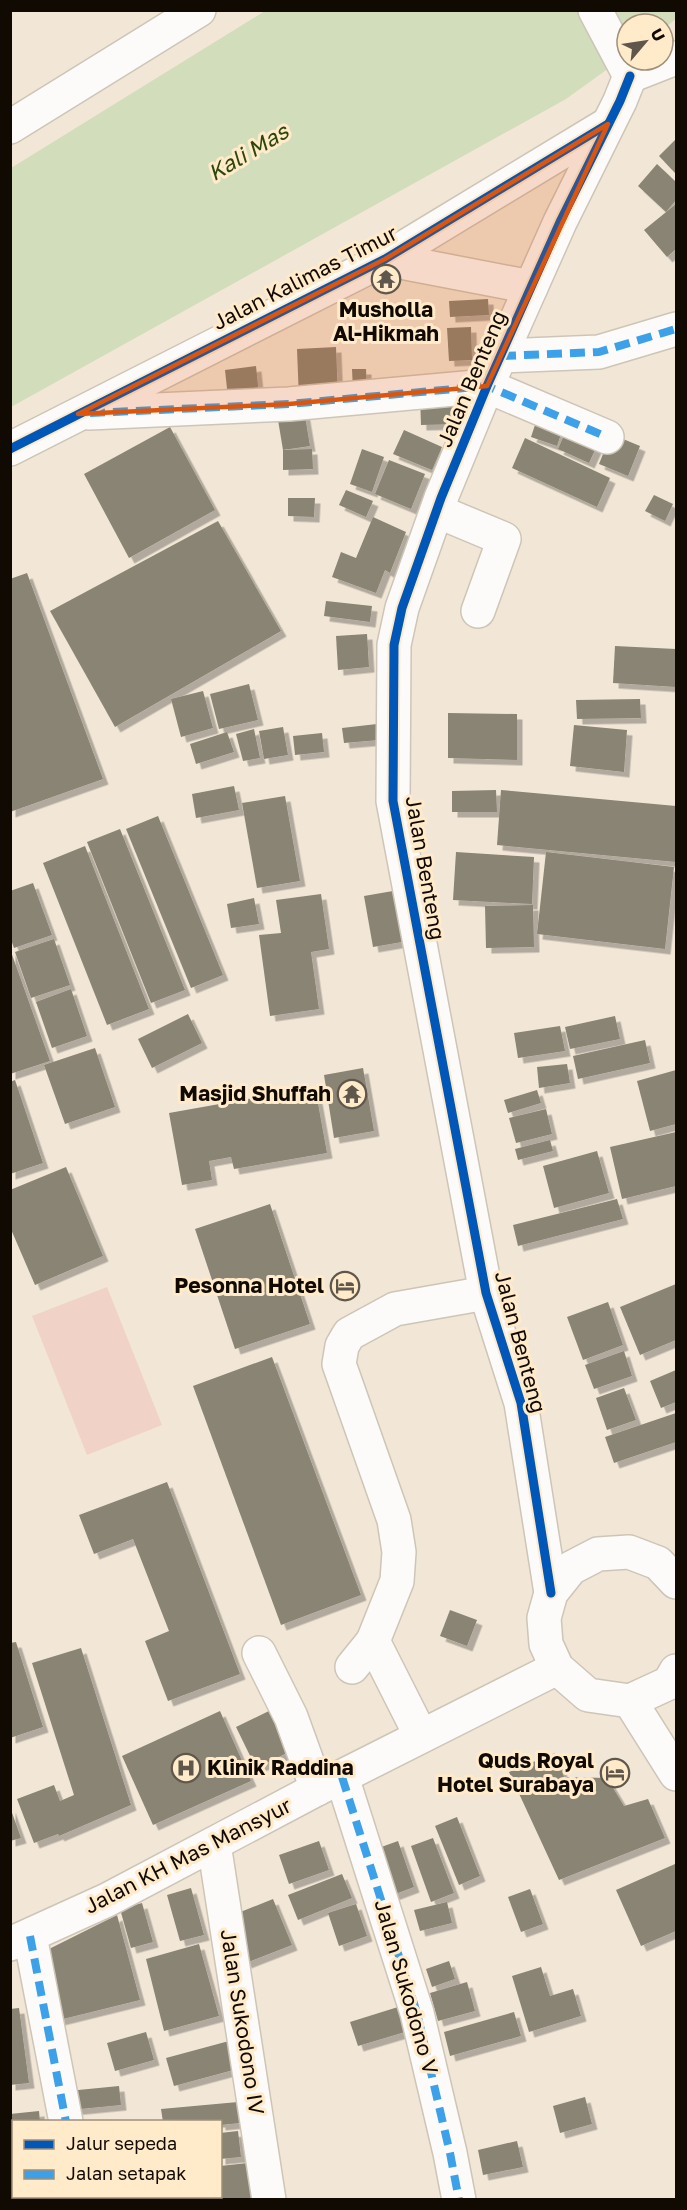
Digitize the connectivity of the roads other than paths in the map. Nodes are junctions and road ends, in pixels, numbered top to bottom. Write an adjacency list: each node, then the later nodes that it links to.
1 (199, 10): 6 (main road)
2 (595, 10): 3 (main road)
3 (615, 47)
4 (624, 72): 5 (main road, Jalan Benteng)
5 (608, 124): 7 (main road, Jalan Kalimas Timur); 8 (main road, Jalan Benteng)
6 (10, 127)
7 (385, 259): 8 (main road, Jalan Kalimas Timur); 12 (main road, Jalan Kalimas Timur)
8 (531, 287): 10 (main road, Jalan Benteng)
9 (676, 329): 10 (main road)
10 (501, 356): 11 (main road, Jalan Benteng)
11 (487, 386): 12 (main road, Jalan Kalimas Timur); 13 (main road); 15 (main road, Jalan Benteng)
12 (78, 414): 14 (main road, Jalan Kalimas Timur)
13 (607, 437)
14 (10, 450)
15 (436, 511): 16 (main road); 17 (main road, Jalan Benteng)
16 (478, 611)
17 (486, 1293): 19 (main road, Jalan Benteng); 20 (main road)
18 (670, 1564): 19 (main road)
19 (552, 1593): 23 (main road)
20 (373, 1641): 22 (main road); 26 (main road)
21 (259, 1653): 28 (main road, Jalan Sukodono V)
22 (352, 1667)
23 (556, 1668): 25 (main road); 26 (main road, Jalan KH Mas Mansyur)
24 (676, 1671): 25 (main road)
25 (630, 1701): 27 (main road)
26 (421, 1736): 28 (main road, Jalan KH Mas Mansyur)
27 (676, 1774)
28 (329, 1783): 29 (main road, Jalan KH Mas Mansyur); 33 (main road, Jalan Sukodono V)
29 (214, 1844): 30 (main road, Jalan KH Mas Mansyur); 32 (main road, Jalan Sukodono IV)
30 (20, 1940): 31 (main road)
31 (66, 2120)
32 (269, 2199)
33 (459, 2199)

